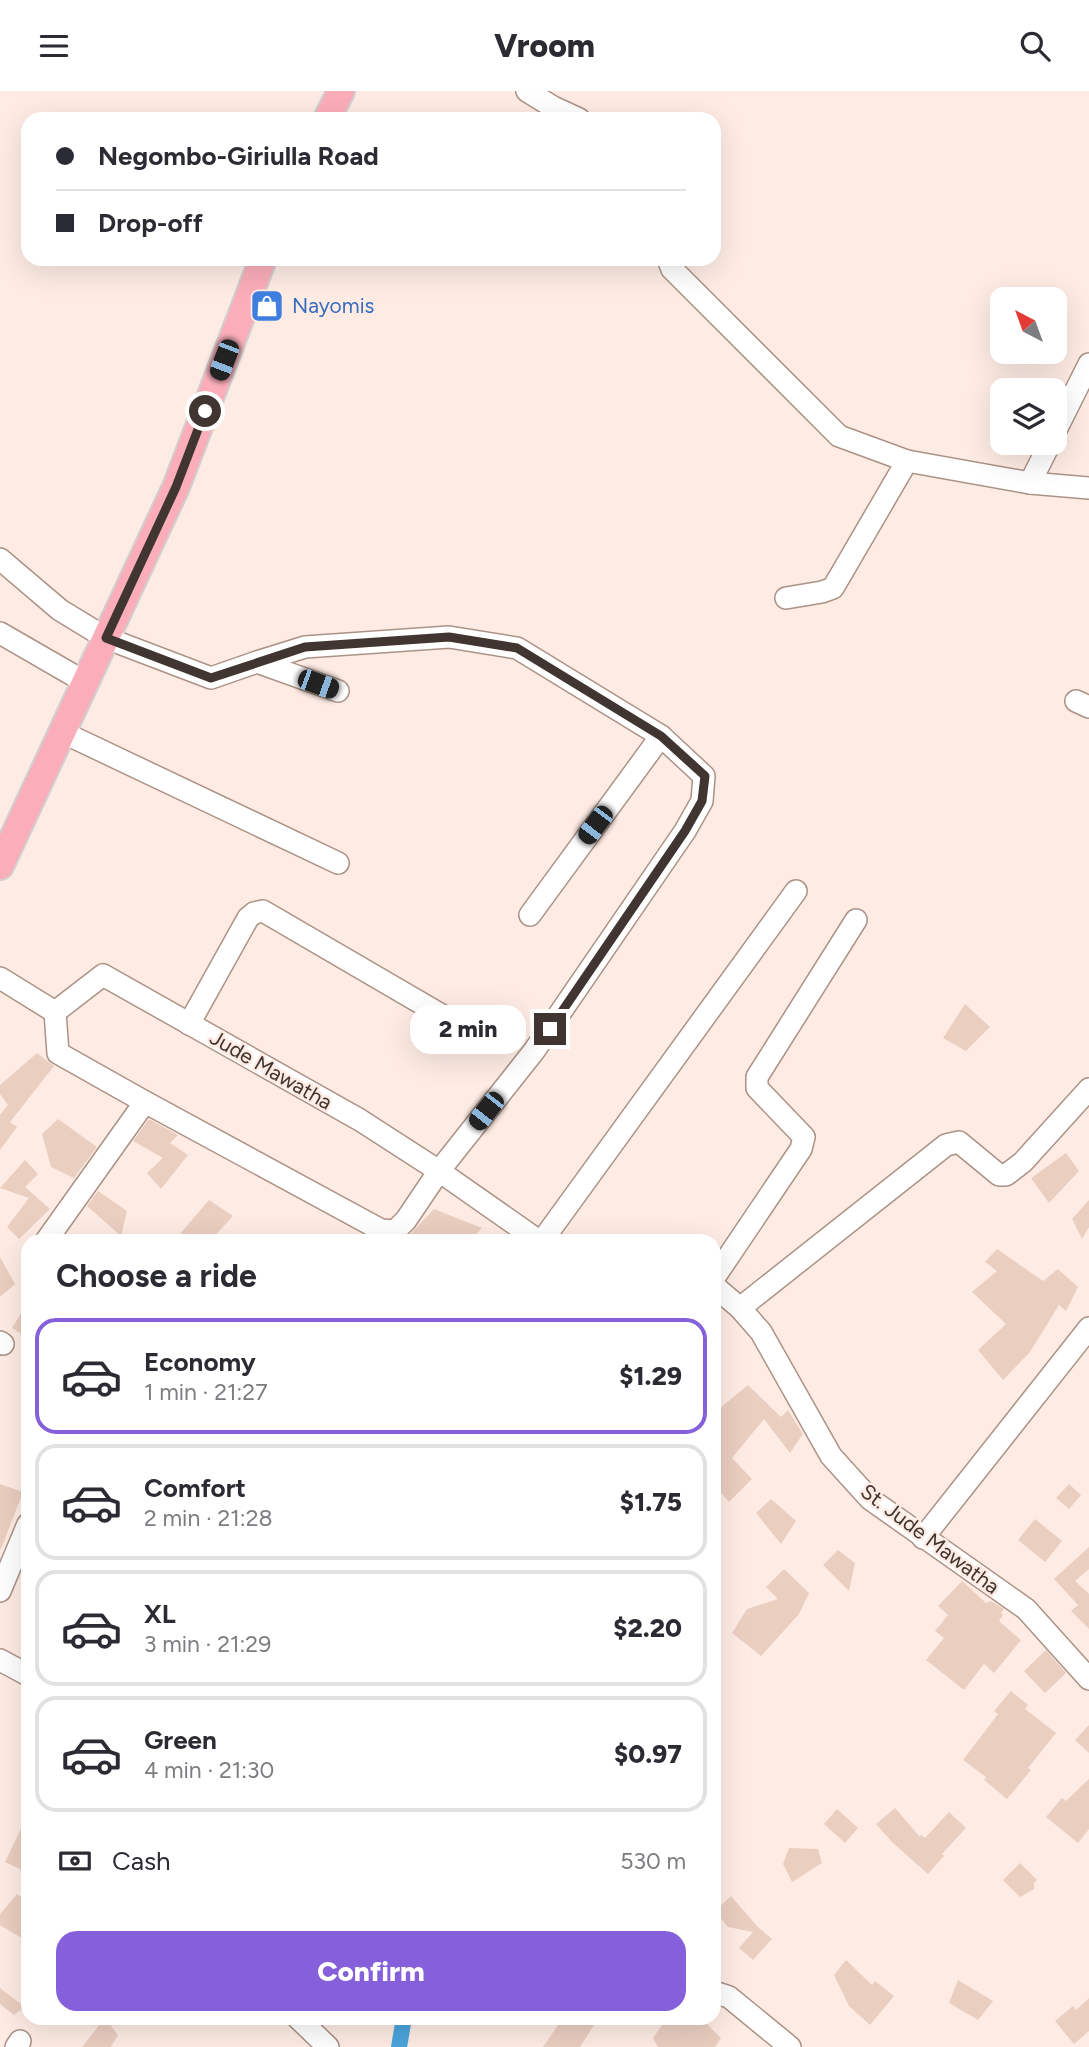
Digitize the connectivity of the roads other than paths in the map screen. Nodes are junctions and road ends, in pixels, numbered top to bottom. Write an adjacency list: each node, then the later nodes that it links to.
1 (341, 91): 3 (main road)
2 (527, 91): 4 (street)
3 (330, 112)
4 (564, 112)
5 (260, 266): 16 (main road)
6 (671, 266): 10 (street)
7 (1089, 364): 8 (street)
8 (1067, 408)
9 (1044, 455): 11 (street)
10 (906, 461): 11 (street); 14 (street)
11 (1030, 483): 12 (street)
12 (1089, 488)
13 (0, 559): 16 (street)
14 (786, 598)
15 (0, 632): 18 (street)
16 (106, 638): 17 (street); 18 (main road)
17 (257, 663): 19 (street); 21 (street)
18 (85, 682): 20 (main road)
19 (338, 691)
20 (62, 732): 22 (street); 23 (main road)
21 (661, 736): 25 (street); 33 (street)
22 (338, 863)
23 (0, 866)
24 (796, 891): 36 (street)
25 (530, 915)
26 (856, 920): 37 (street)
27 (0, 978): 28 (street)
28 (55, 1012): 29 (street, Jude Mawatha); 32 (street)
29 (189, 1024): 30 (street); 33 (street, Jude Mawatha)
30 (474, 1034)
31 (1089, 1090): 39 (street)
32 (145, 1102): 33 (street); 34 (street)
33 (439, 1171): 35 (street, Jude Mawatha)
34 (51, 1234)
35 (530, 1234)
36 (545, 1234)
37 (721, 1267)
38 (721, 1292): 39 (street, St. Jude Mawatha)
39 (740, 1308): 41 (street, St. Jude Mawatha)
40 (1089, 1328): 41 (street)
41 (923, 1538): 46 (street, St. Jude Mawatha)
42 (21, 1541): 43 (street)
43 (0, 1591)
44 (0, 1660): 45 (street)
45 (21, 1671)
46 (1089, 1678)
47 (721, 1994): 50 (street)
48 (305, 2025): 49 (street)
49 (328, 2047)
50 (790, 2047)

